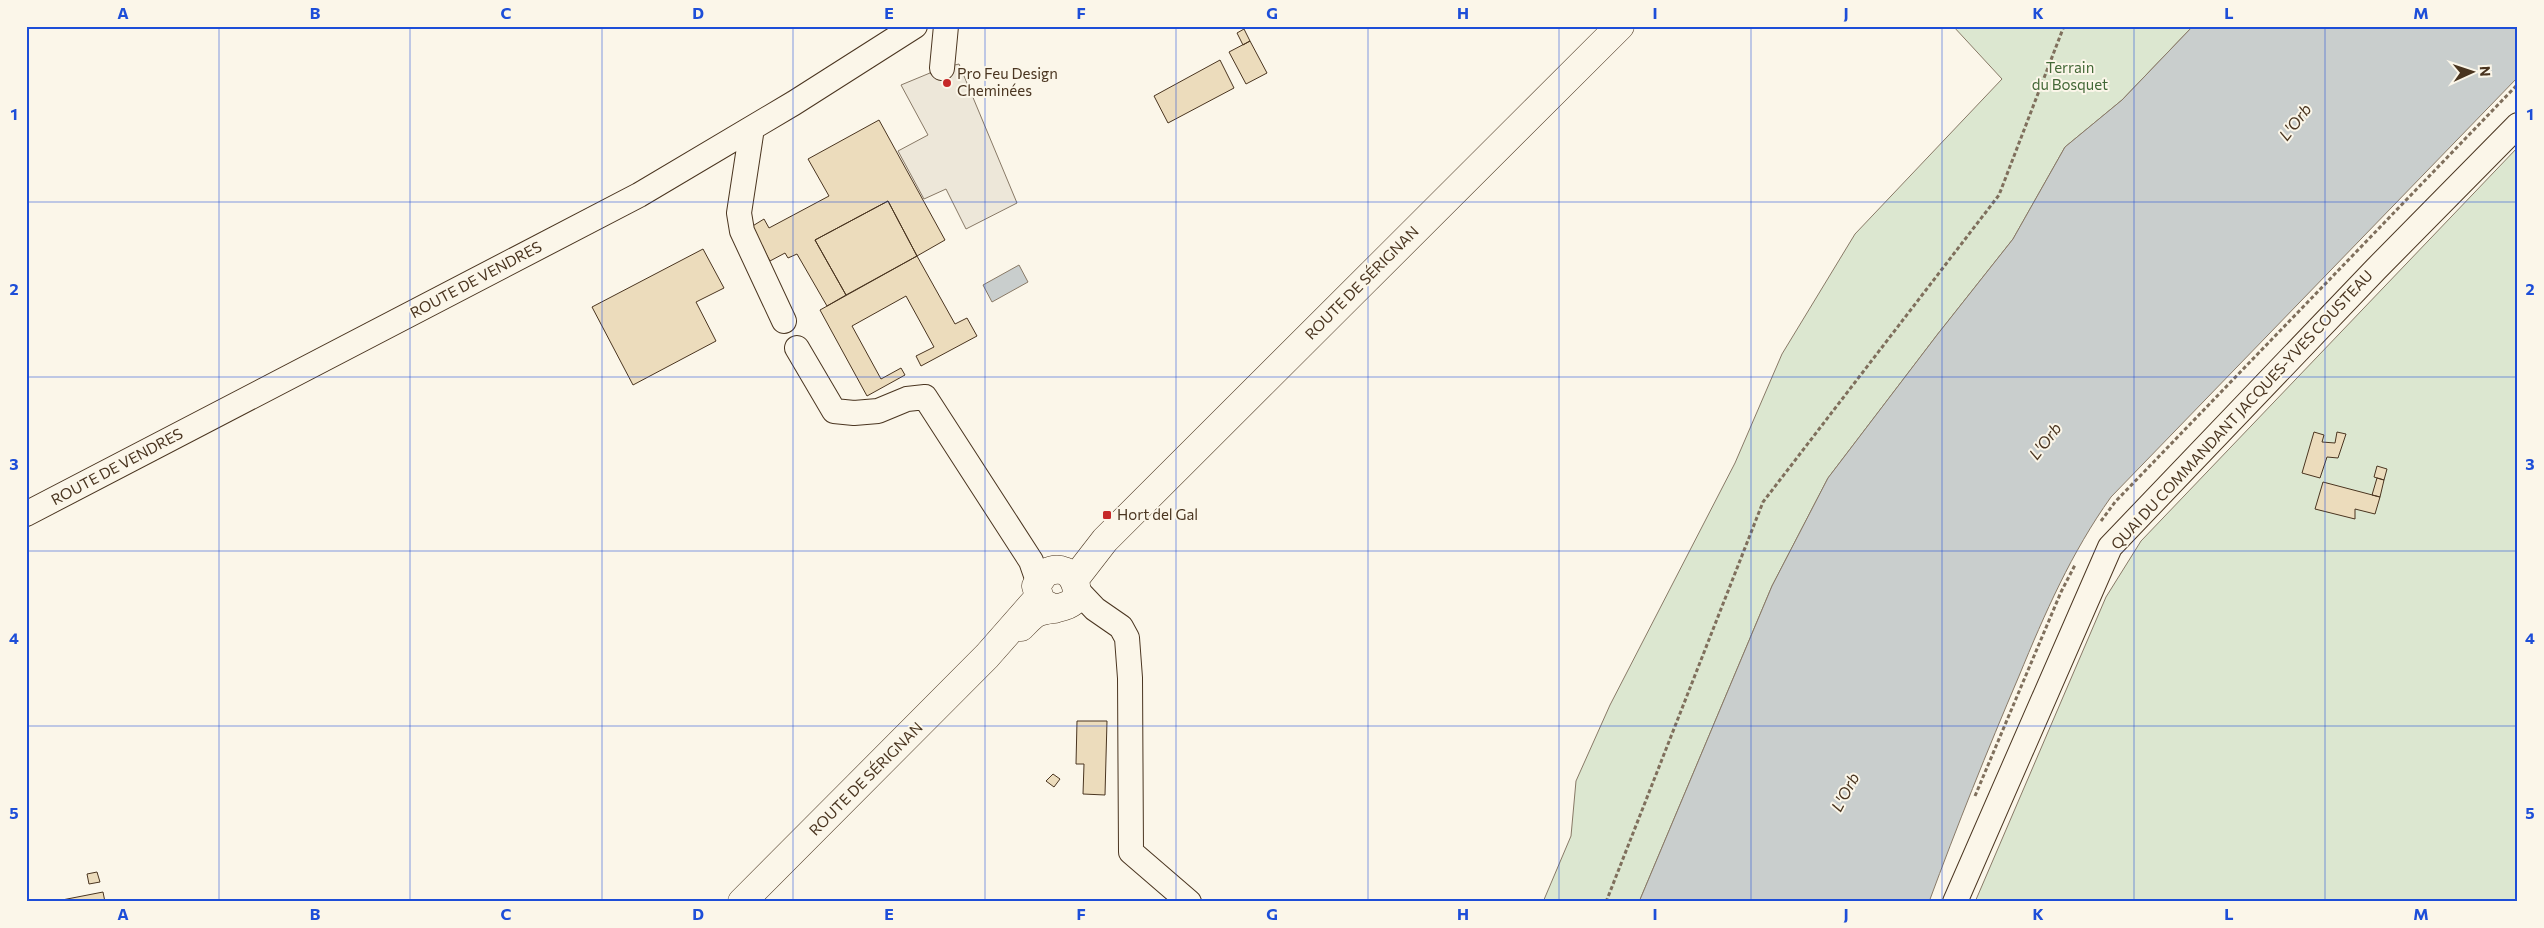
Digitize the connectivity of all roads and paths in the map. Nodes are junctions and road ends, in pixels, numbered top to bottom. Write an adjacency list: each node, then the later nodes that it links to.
1 (916, 26): 7 (street, ROUTE DE VENDRES)
2 (946, 26): 5 (street)
3 (1620, 26): 11 (main road, ROUTE DE SÉRIGNAN)
4 (2064, 26): 14 (path)
5 (942, 68)
6 (2518, 125): 15 (street, QUAI DU COMMANDANT JACQUES-YVES COUSTEAU)
7 (752, 128): 8 (street); 10 (street, ROUTE DE VENDRES)
8 (784, 321)
9 (797, 348): 11 (street)
10 (26, 514)
11 (1059, 587): 12 (main road, ROUTE DE SÉRIGNAN); 13 (street)
12 (742, 902)
13 (1189, 902)
14 (1606, 902)
15 (1955, 902)

